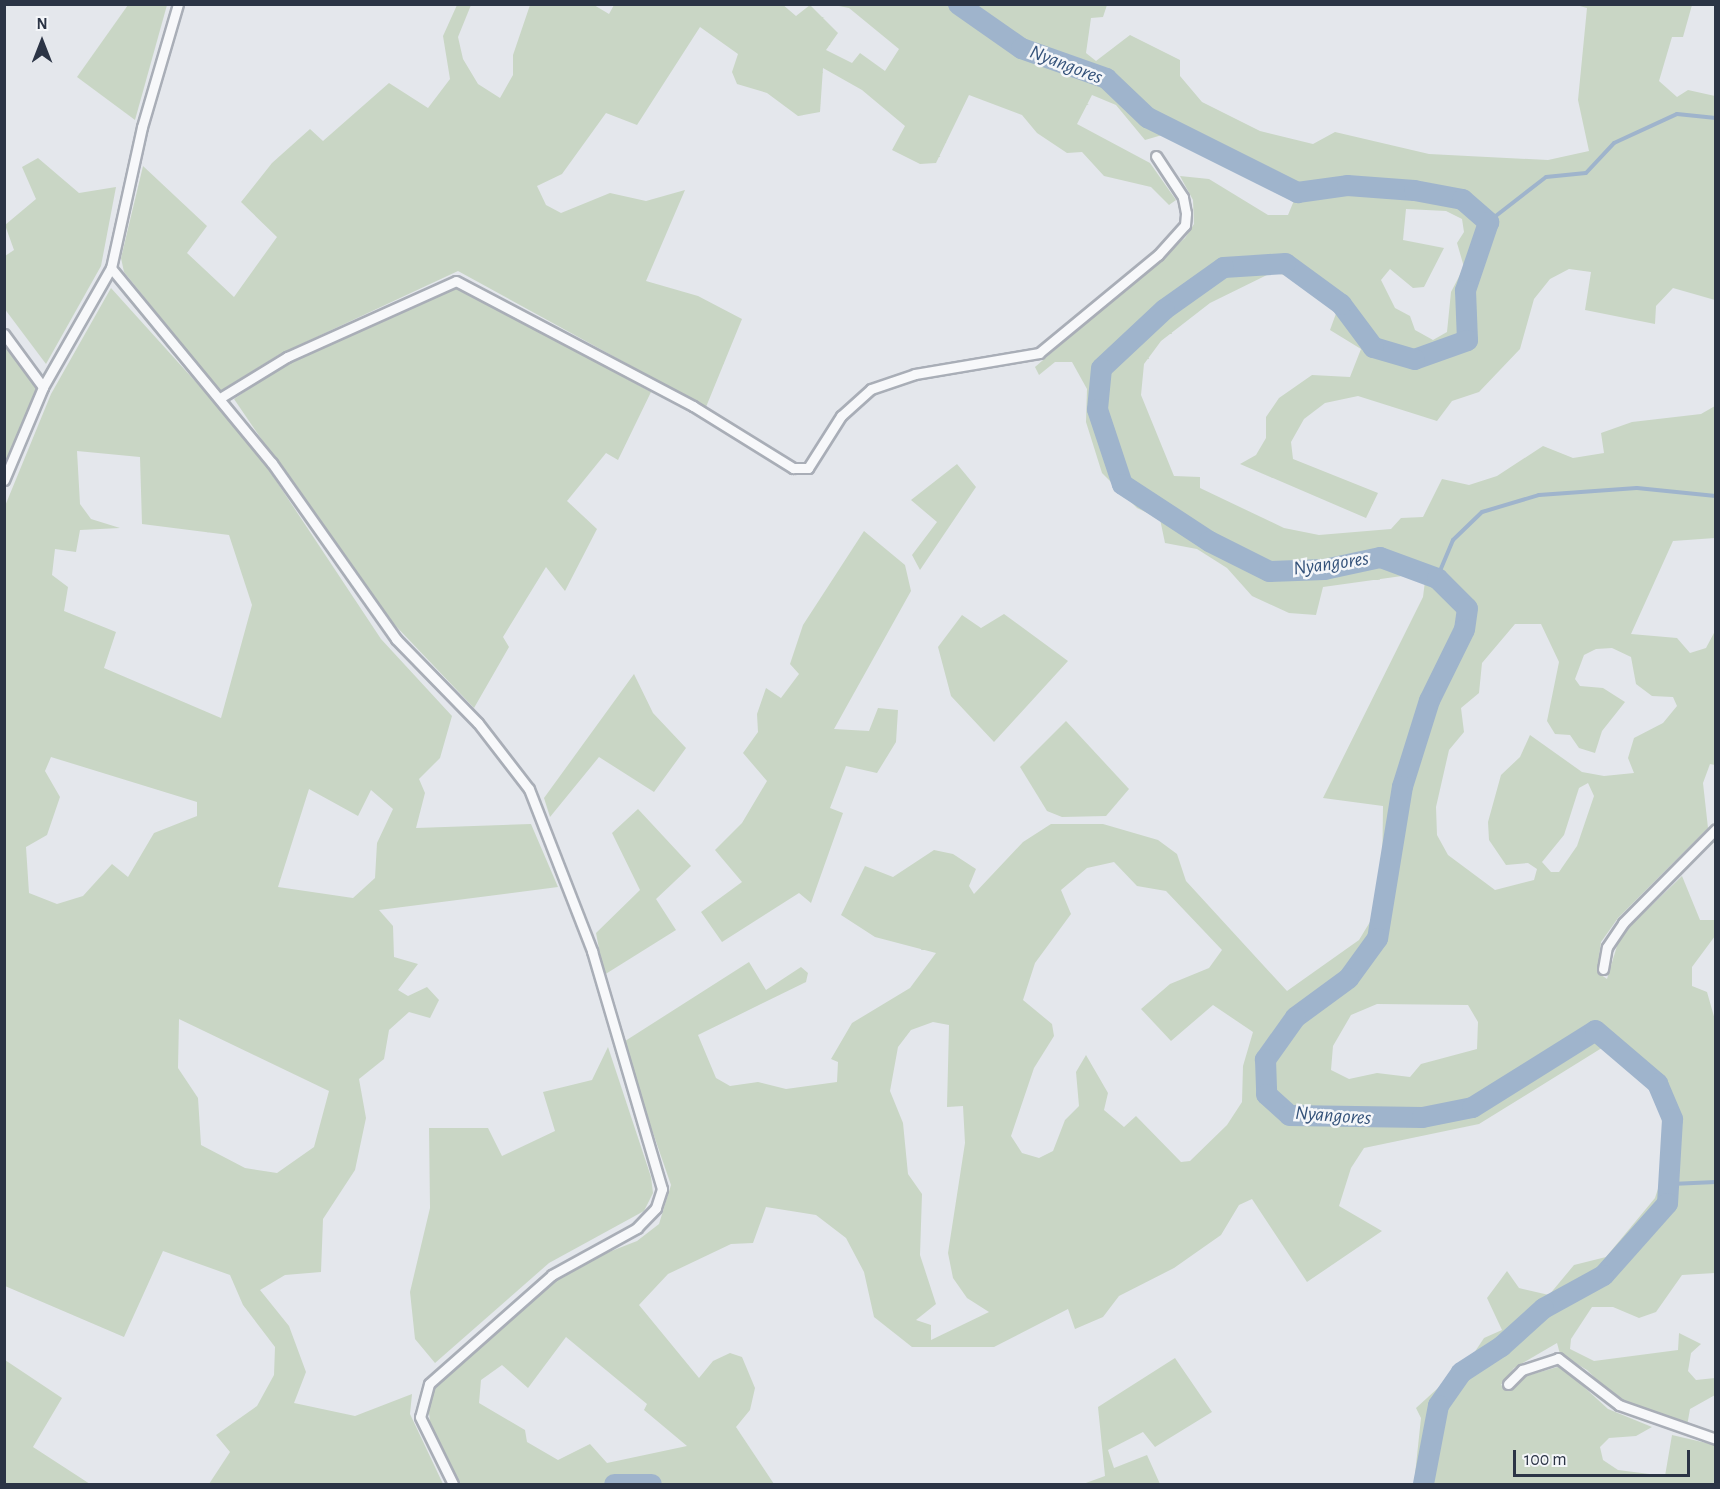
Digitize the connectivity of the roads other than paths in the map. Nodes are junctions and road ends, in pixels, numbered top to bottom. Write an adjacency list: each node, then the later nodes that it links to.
1 (178, 4): 3 (street)
2 (1156, 156): 6 (street)
3 (111, 268): 5 (street); 6 (street)
4 (4, 334): 5 (street)
5 (43, 387): 7 (street)
6 (220, 398): 12 (street)
7 (4, 480)
8 (1716, 829): 9 (street)
9 (1603, 969)
10 (1508, 1384): 11 (street)
11 (1716, 1439)
12 (453, 1485)

